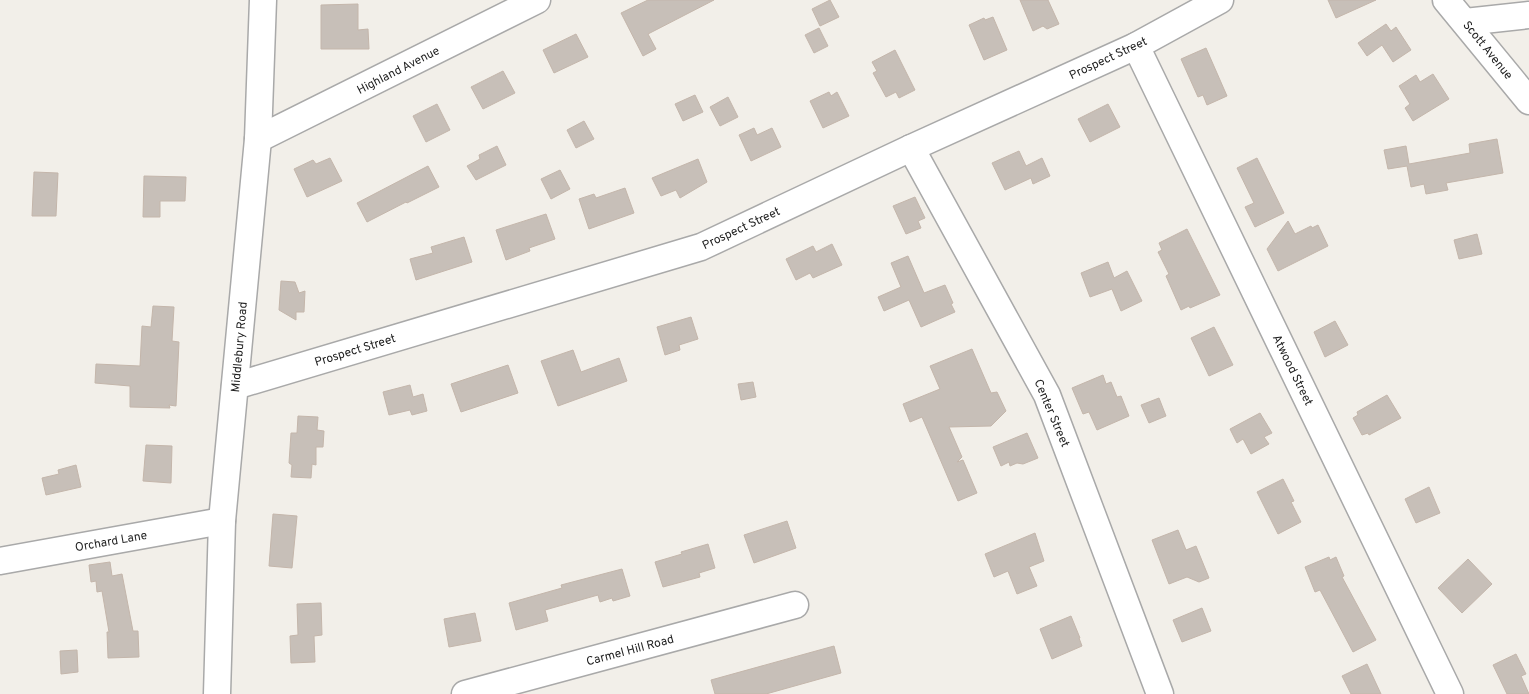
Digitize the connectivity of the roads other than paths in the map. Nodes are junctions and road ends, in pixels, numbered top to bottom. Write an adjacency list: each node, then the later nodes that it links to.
1 (263, 0): 9 (street, Middlebury Road)
2 (537, 0): 9 (street, Highland Avenue)
3 (1220, 0): 7 (street, Prospect Street)
4 (1446, 0): 6 (street, Scott Avenue)
5 (1529, 15): 6 (street)
6 (1465, 22): 8 (street, Scott Avenue)
7 (1136, 46): 10 (street, Prospect Street); 18 (street, Atwood Street)
8 (1529, 101)
9 (258, 139): 11 (street, Middlebury Road)
10 (910, 148): 11 (street, Prospect Street); 17 (street, Center Street)
11 (235, 386): 12 (street, Middlebury Road)
12 (222, 521): 13 (street, Orchard Lane); 15 (street, Middlebury Road)
13 (0, 561)
14 (795, 605): 16 (street, Carmel Hill Road)
15 (217, 694)
16 (466, 694)
17 (1160, 694)
18 (1450, 694)

